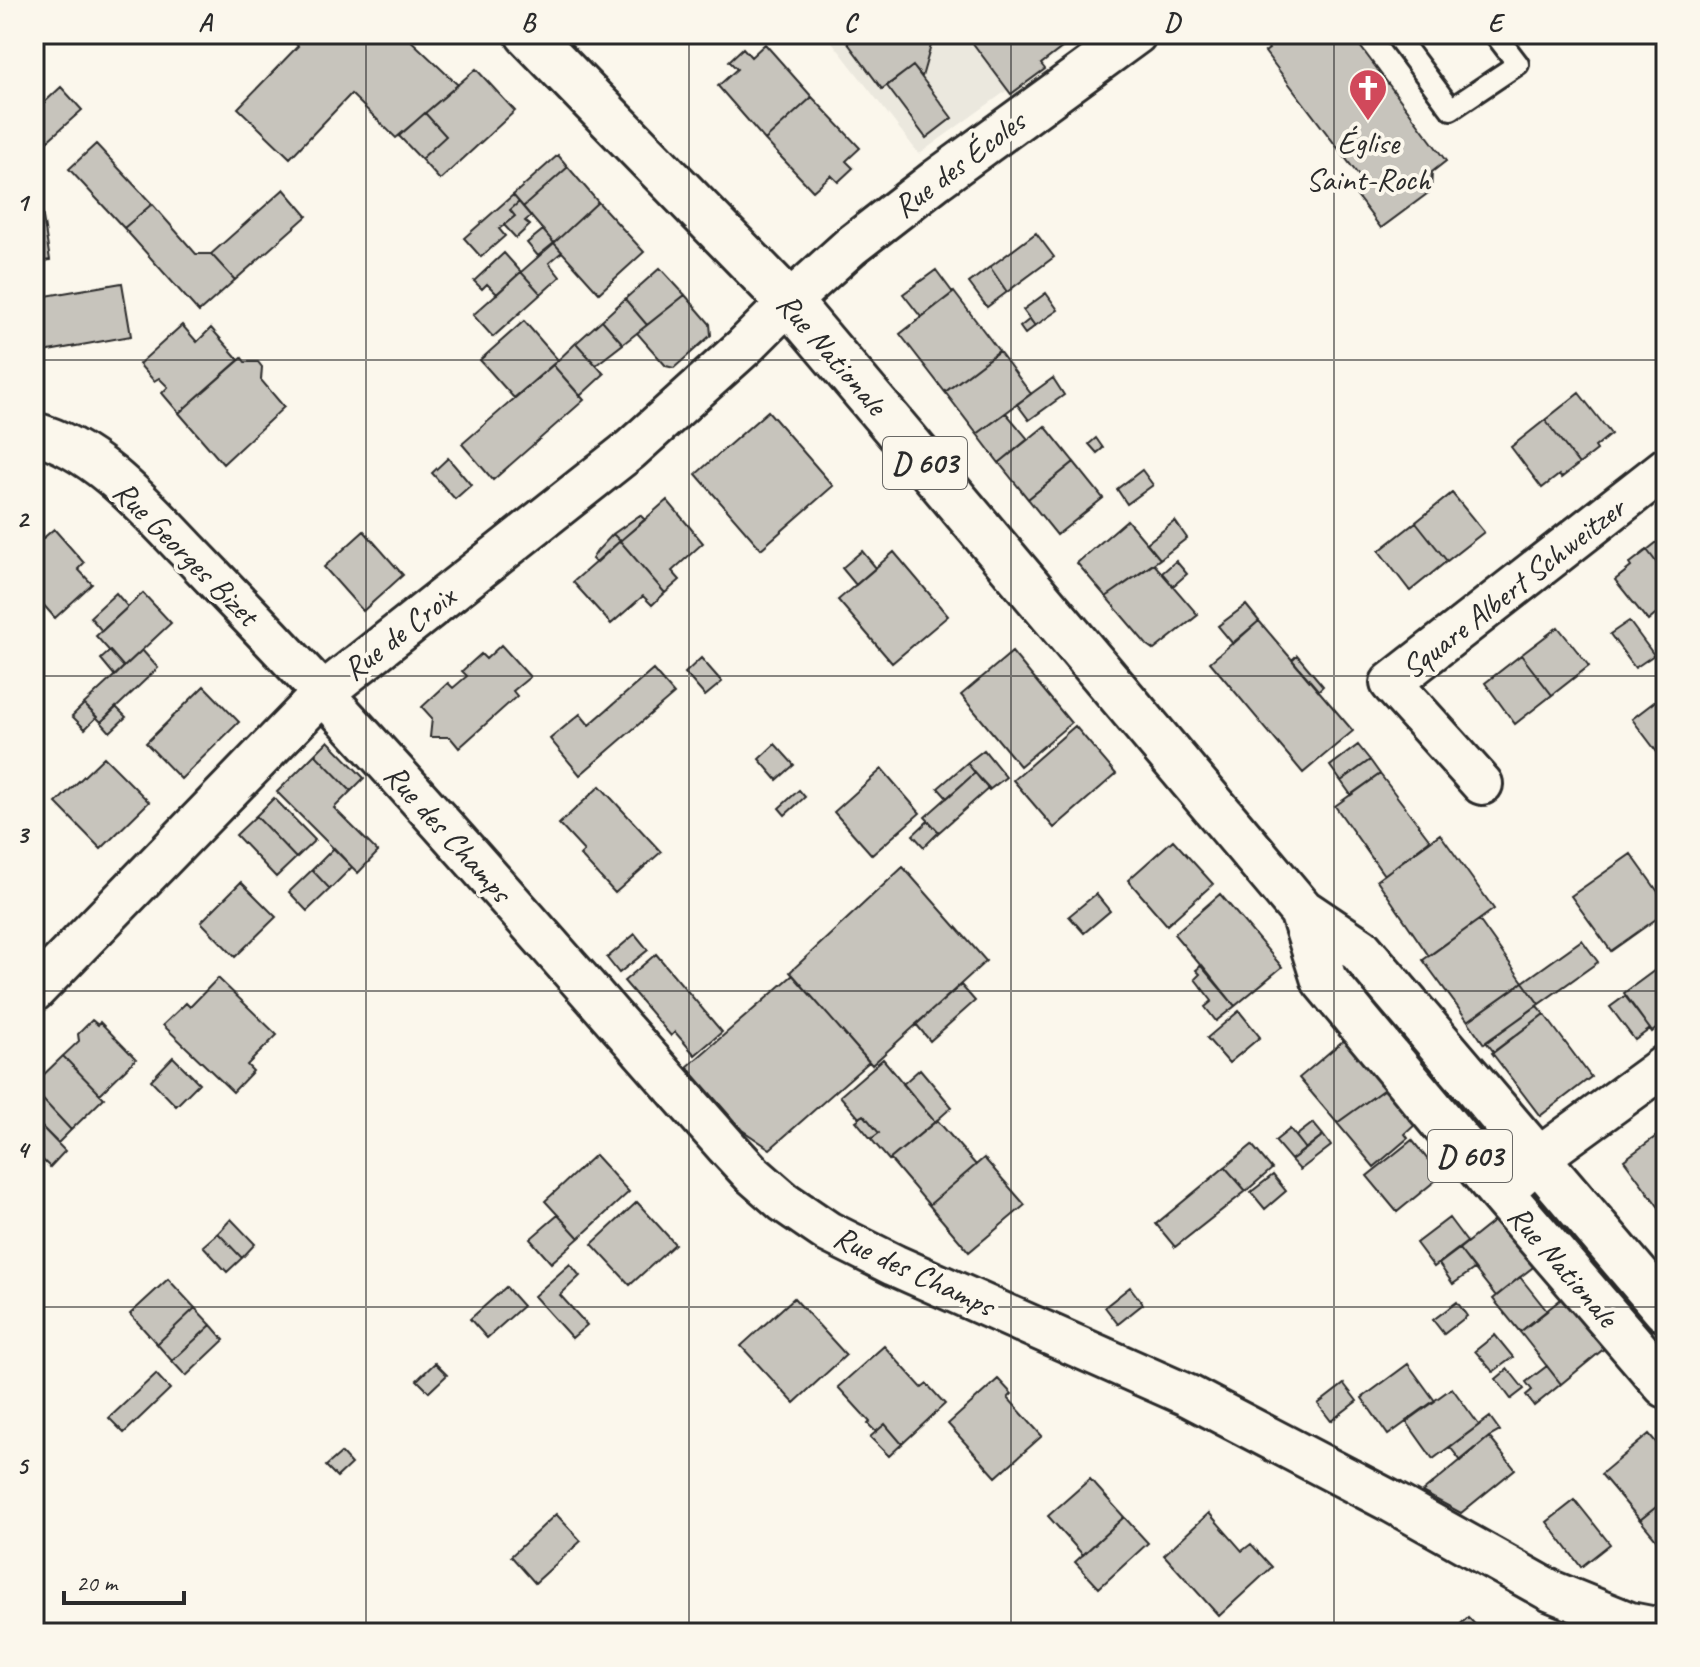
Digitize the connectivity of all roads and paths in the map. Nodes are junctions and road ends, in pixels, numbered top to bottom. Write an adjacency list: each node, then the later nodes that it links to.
1 (528, 34): 5 (main road, Rue Nationale / D 603)
2 (1136, 34): 5 (street, Rue des Écoles)
3 (1395, 34): 4 (lane)
4 (1495, 34)
5 (789, 302): 8 (street, Rue de Croix); 10 (main road, Rue Nationale / D 603)
6 (34, 433): 8 (street, Rue Georges Bizet)
7 (1666, 468): 9 (street, Square Albert Schweitzer)
8 (323, 693): 11 (street, Rue de Croix); 17 (street, Rue des Champs)
9 (1482, 784)
10 (1302, 911): 13 (main road, Rue Nationale / D 603); 14 (main road, Rue Nationale / D 603)
11 (34, 991)
12 (1666, 1065): 13 (street)
13 (1538, 1161): 14 (street); 15 (main road, Rue Nationale / D 603)
14 (1501, 1193): 16 (main road, Rue Nationale / D 603)
15 (1666, 1310)
16 (1666, 1385)
17 (1638, 1629)

